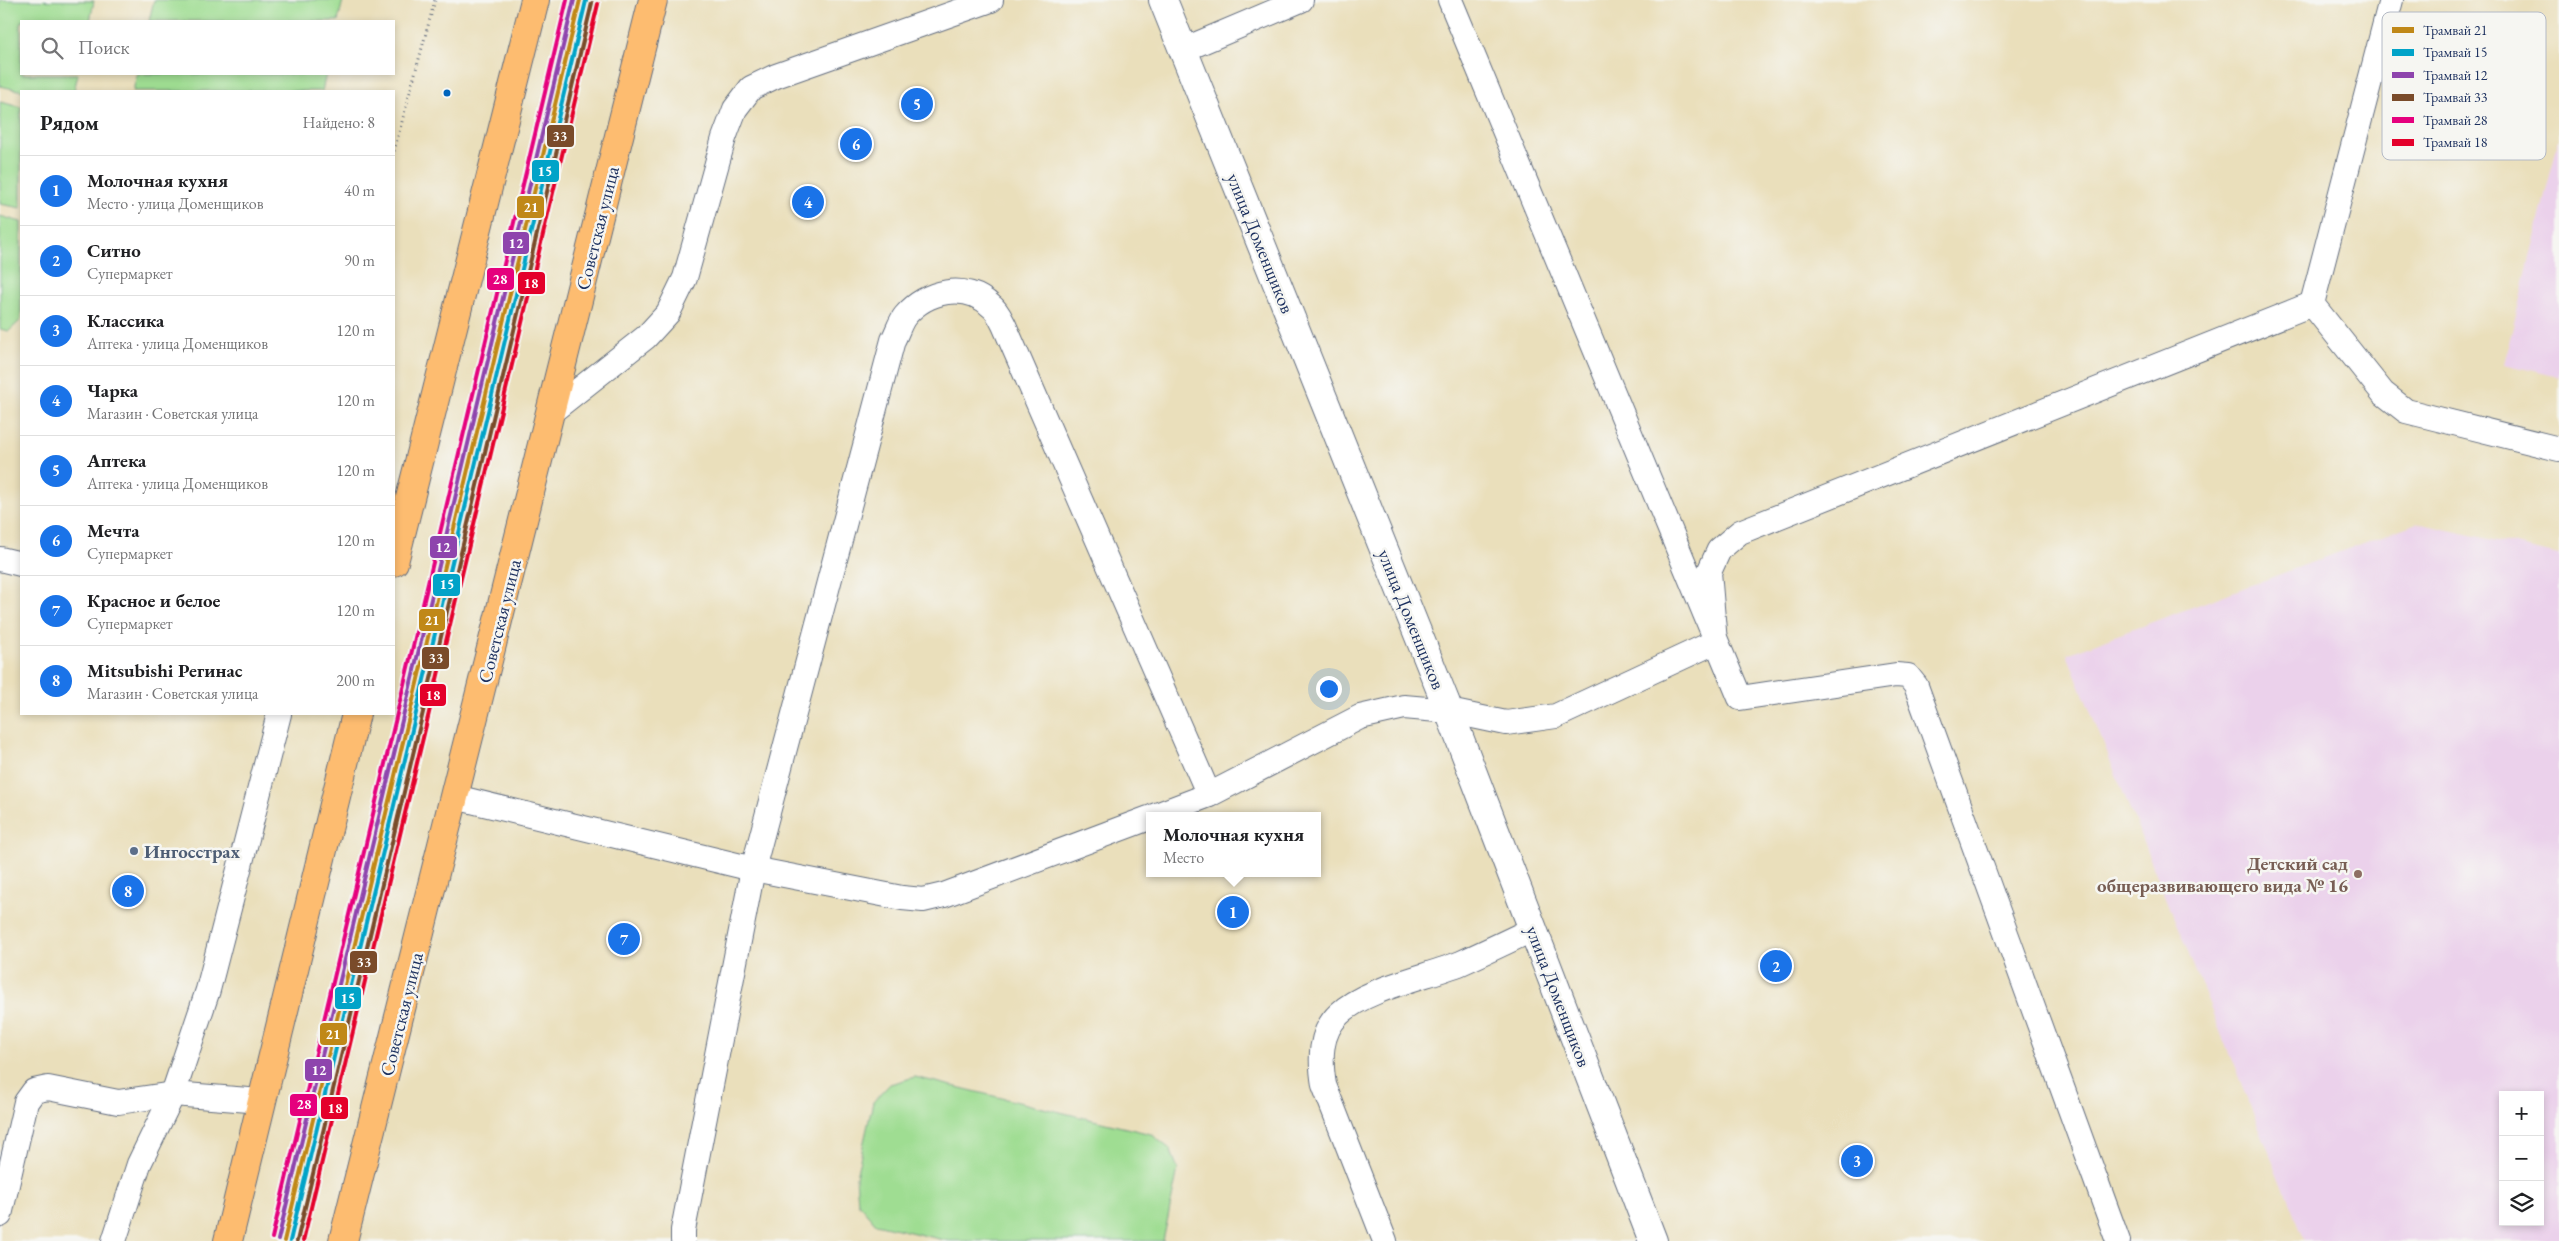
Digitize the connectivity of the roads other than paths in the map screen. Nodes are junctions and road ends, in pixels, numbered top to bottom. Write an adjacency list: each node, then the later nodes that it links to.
1 (535, 0): 12 (main road)
2 (653, 0): 10 (main road, Советская улица)
3 (991, 0): 10 (lane)
4 (1163, 0): 8 (street, улица Доменщиков)
5 (1302, 0): 8 (lane)
6 (1450, 0): 15 (lane)
7 (2382, 35): 9 (lane)
8 (1183, 50): 16 (street, улица Доменщиков)
9 (2312, 304): 11 (lane); 15 (lane)
10 (551, 412): 20 (main road, Советская улица)
11 (2559, 449)
12 (395, 558)
13 (0, 559): 14 (lane)
14 (20, 564)
15 (1715, 642): 16 (lane); 34 (lane)
16 (1449, 711): 19 (lane); 24 (street, улица Доменщиков)
17 (279, 715): 25 (lane)
18 (356, 715): 26 (main road)
19 (1209, 795): 21 (lane); 23 (lane)
20 (455, 796): 23 (lane); 30 (main road, Советская улица)
21 (1164, 812)
22 (1146, 819): 23 (lane)
23 (753, 868): 31 (lane)
24 (1533, 930): 32 (lane); 33 (street, улица Доменщиков)
25 (173, 1094): 26 (lane); 27 (lane); 28 (lane)
26 (262, 1101): 29 (main road)
27 (0, 1215)
28 (114, 1241)
29 (228, 1241)
30 (343, 1241)
31 (684, 1241)
32 (1385, 1241)
33 (1653, 1241)
34 (2118, 1241)

